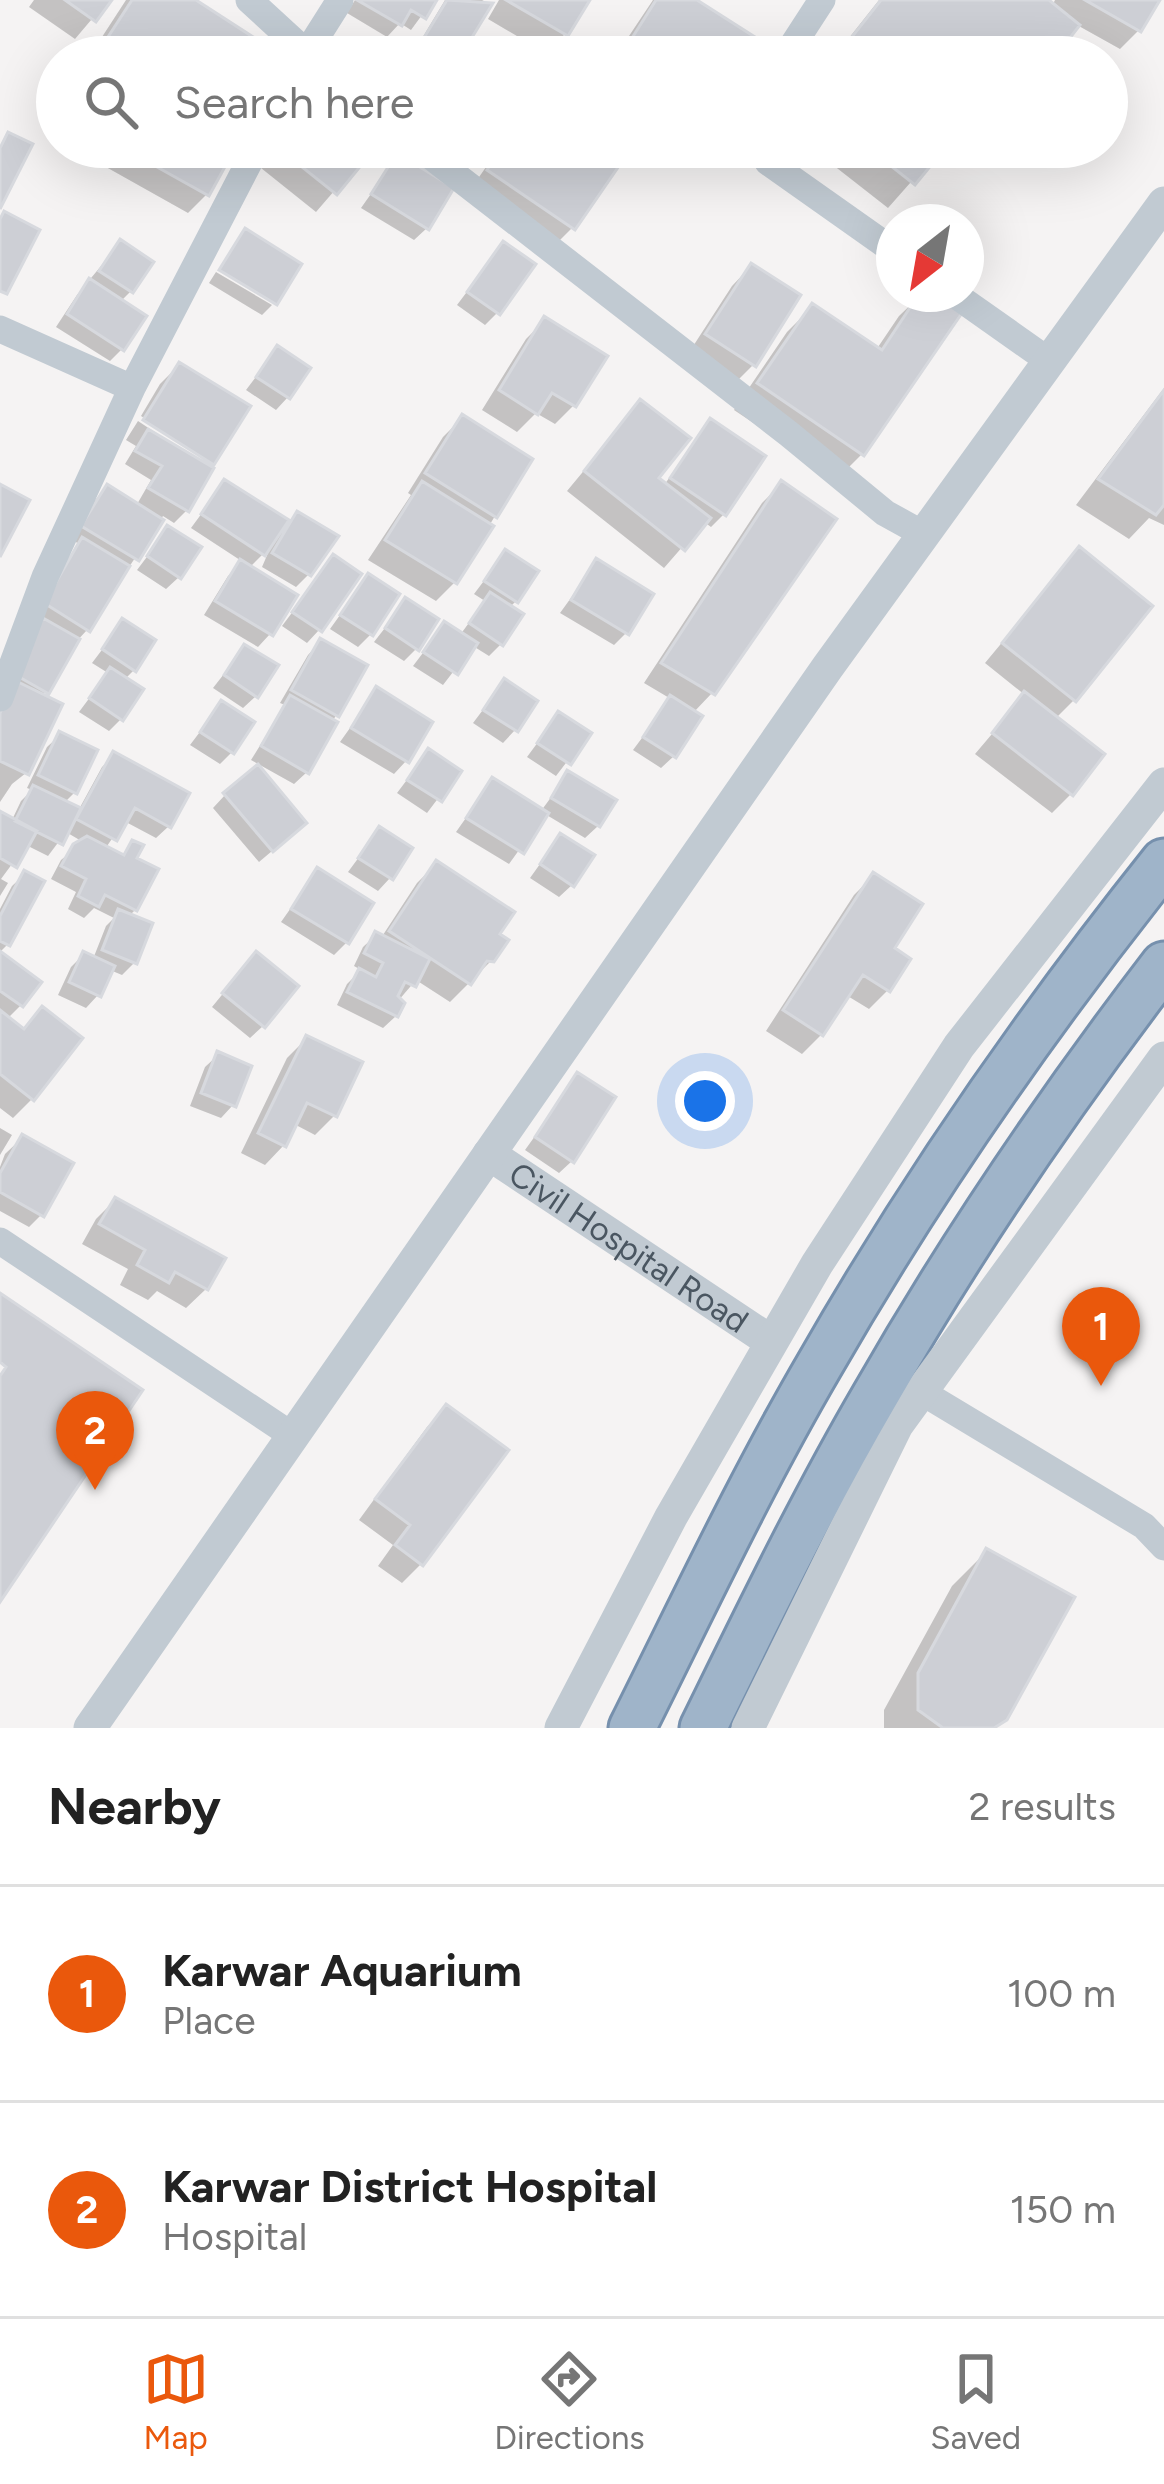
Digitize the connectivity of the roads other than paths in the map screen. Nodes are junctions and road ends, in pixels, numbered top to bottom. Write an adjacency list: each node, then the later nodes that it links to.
1 (249, 0): 4 (street)
2 (340, 0): 5 (street)
3 (822, 0): 6 (street)
4 (287, 36)
5 (318, 36)
6 (798, 36)
7 (246, 168): 15 (street)
8 (446, 168): 16 (street)
9 (776, 168): 11 (street)
10 (1164, 203): 14 (street)
11 (876, 238)
12 (979, 312): 14 (street)
13 (0, 329): 15 (street)
14 (1048, 361): 16 (street)
15 (132, 388): 17 (street)
16 (923, 534): 22 (street)
17 (0, 698)
18 (1164, 784): 24 (street)
19 (1164, 862): 30 (highway)
20 (1164, 965): 31 (highway)
21 (1164, 1058): 25 (street)
22 (490, 1154): 24 (street, Civil Hospital Road); 26 (street)
23 (0, 1240): 26 (street)
24 (770, 1340): 29 (street)
25 (920, 1391): 27 (street); 32 (street)
26 (293, 1436): 28 (street)
27 (1164, 1547)
28 (90, 1728)
29 (561, 1728)
30 (632, 1728)
31 (704, 1728)
32 (748, 1728)

